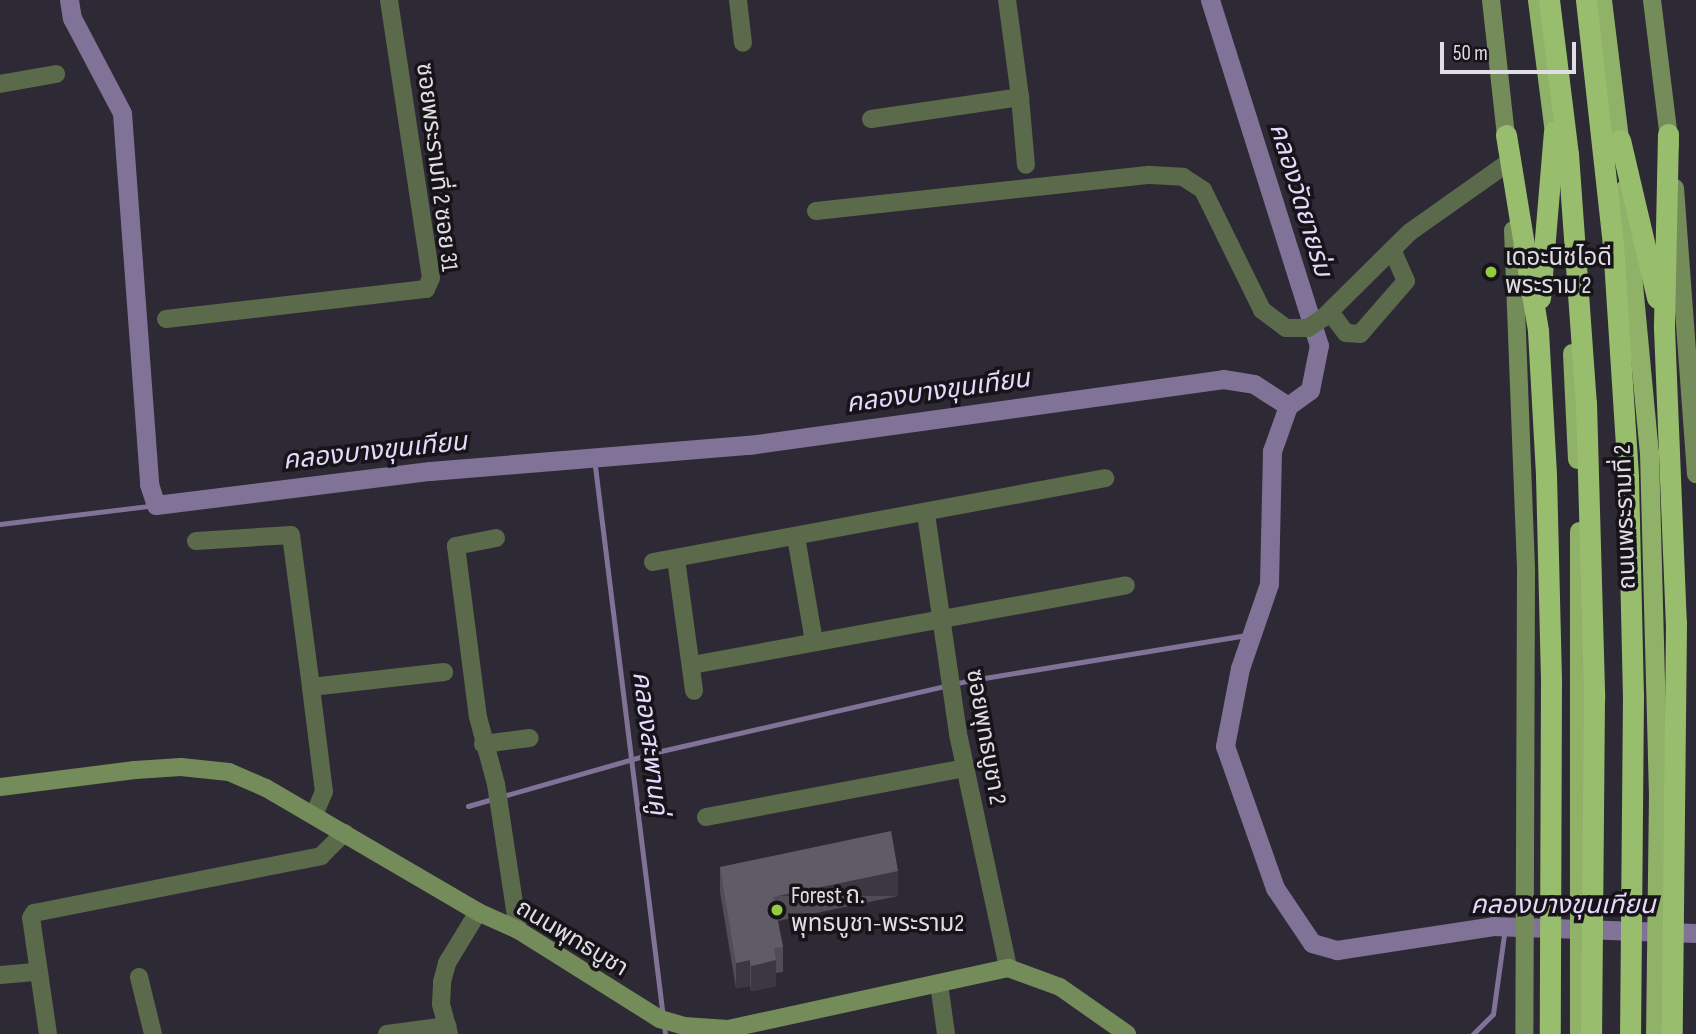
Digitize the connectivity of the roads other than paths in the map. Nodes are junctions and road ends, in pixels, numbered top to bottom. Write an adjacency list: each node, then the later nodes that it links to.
1 (389, 0): 24 (street, ซอยพระรามที่ 2 ซอย 31)
2 (738, 0): 10 (street)
3 (1007, 0): 13 (street)
4 (1491, 0): 17 (main road)
5 (1536, 0): 15 (highway, ถนนพระรามที่ 2)
6 (1549, 0): 66 (highway)
7 (1586, 0): 67 (highway)
8 (1602, 0): 18 (highway, ถนนพระรามที่ 2)
9 (1652, 0): 16 (main road)
10 (743, 43)
11 (56, 74): 12 (street)
12 (0, 84)
13 (1020, 97): 14 (street); 20 (street)
14 (871, 119)
15 (1554, 132): 26 (highway); 65 (highway, ถนนพระรามที่ 2)
16 (1668, 134): 25 (highway); 27 (main road)
17 (1506, 135): 19 (main road); 26 (highway)
18 (1620, 140): 25 (highway); 68 (highway, ถนนพระรามที่ 2)
19 (1509, 162): 22 (street); 63 (main road)
20 (1026, 165)
21 (816, 211): 23 (street)
22 (1392, 250): 23 (street); 23 (street)
23 (1326, 315)
24 (166, 319)
25 (1664, 328): 69 (highway)
26 (1538, 331): 64 (highway)
27 (1696, 458): 28 (main road)
28 (1696, 474)
29 (1105, 478): 30 (street)
30 (926, 514): 31 (street); 37 (street, ซอยพุทธบูชา 2)
31 (796, 537): 34 (street); 38 (street)
32 (496, 538): 44 (street)
33 (196, 541): 41 (street)
34 (676, 559): 35 (street); 39 (street)
35 (653, 562)
36 (1126, 586): 37 (street)
37 (941, 623): 38 (street); 45 (street, ซอยพุทธบูชา 2)
38 (814, 641): 39 (street)
39 (692, 665): 42 (street)
40 (444, 672): 41 (street)
41 (311, 687): 47 (street)
42 (694, 691)
43 (530, 738): 44 (street)
44 (483, 744): 51 (street)
45 (965, 768): 48 (street); 52 (street, ซอยพุทธบูชา 2)
46 (0, 787): 47 (main road, ถนนพุทธบูชา)
47 (314, 815): 49 (main road, ถนนพุทธบูชา)
48 (706, 817)
49 (344, 832): 50 (main road, ถนนพุทธบูชา); 53 (street)
50 (478, 912): 51 (main road, ถนนพุทธบูชา); 57 (street)
51 (518, 930): 56 (main road, ถนนพุทธบูชา)
52 (1008, 968): 56 (main road, ถนนพุทธบูชา); 62 (main road)
53 (38, 972): 54 (street); 58 (street)
54 (0, 975)
55 (139, 977): 59 (street)
56 (939, 984): 61 (street)
57 (448, 1030): 60 (street)
58 (47, 1034)
59 (153, 1034)
60 (387, 1034)
61 (946, 1034)
62 (1127, 1034)
63 (1524, 1034)
64 (1549, 1034)
65 (1579, 1034)
66 (1591, 1034)
67 (1630, 1034)
68 (1655, 1034)
69 (1672, 1034)

